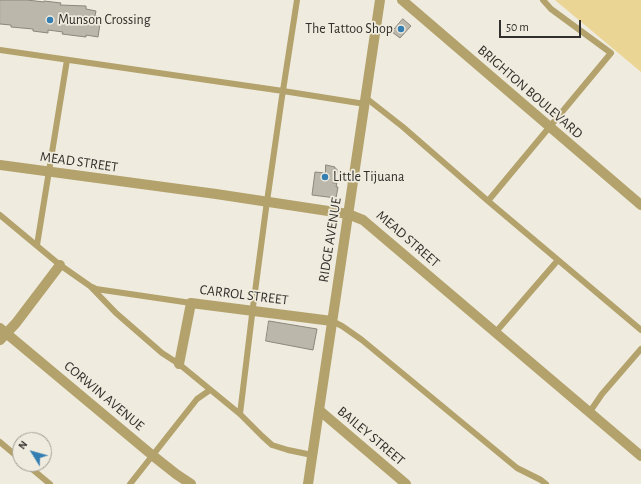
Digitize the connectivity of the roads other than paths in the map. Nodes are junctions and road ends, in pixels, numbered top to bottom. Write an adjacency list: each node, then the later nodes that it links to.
1 (297, 0): 7 (lane)
2 (380, 0): 8 (street, RIDGE AVENUE)
3 (402, 0): 9 (street, BRIGHTON BOULEVARD)
4 (543, 0): 9 (lane)
5 (0, 50): 6 (lane)
6 (67, 60): 7 (lane); 11 (lane)
7 (283, 91): 8 (lane); 13 (lane)
8 (365, 101): 12 (lane); 15 (street, RIDGE AVENUE)
9 (549, 127): 12 (lane); 14 (street, BRIGHTON BOULEVARD)
10 (0, 165): 11 (street, MEAD STREET)
11 (49, 172): 13 (street, MEAD STREET); 17 (lane)
12 (488, 201): 18 (lane)
13 (268, 202): 15 (street, MEAD STREET); 22 (lane)
14 (641, 205)
15 (348, 214): 23 (street, RIDGE AVENUE); 25 (street, MEAD STREET)
16 (0, 215): 17 (lane)
17 (37, 245): 19 (lane)
18 (558, 260): 24 (lane); 25 (lane)
19 (60, 264): 20 (lane); 26 (street)
20 (90, 286): 21 (lane); 28 (lane)
21 (192, 303): 22 (street, CARROL STREET); 28 (street, CARROL STREET)
22 (254, 310): 23 (street, CARROL STREET); 32 (lane)
23 (332, 321): 30 (street, RIDGE AVENUE); 44 (lane)
24 (641, 330)
25 (495, 333): 31 (street, MEAD STREET)
26 (2, 334): 35 (street, CORWIN AVENUE)
27 (641, 349): 31 (lane)
28 (179, 364): 29 (lane)
29 (210, 390): 32 (lane); 35 (lane)
30 (319, 410): 36 (street, RIDGE AVENUE); 43 (street, BAILEY STREET)
31 (589, 412): 37 (street, MEAD STREET)
32 (240, 414): 36 (lane)
33 (0, 442): 34 (lane)
34 (12, 452)
35 (152, 455): 40 (lane); 41 (street, CORWIN AVENUE)
36 (312, 455): 42 (street, RIDGE AVENUE)
37 (641, 456)
38 (36, 472): 39 (lane)
39 (50, 484)
40 (130, 484)
41 (191, 484)
42 (308, 484)
43 (406, 484)
44 (546, 484)

